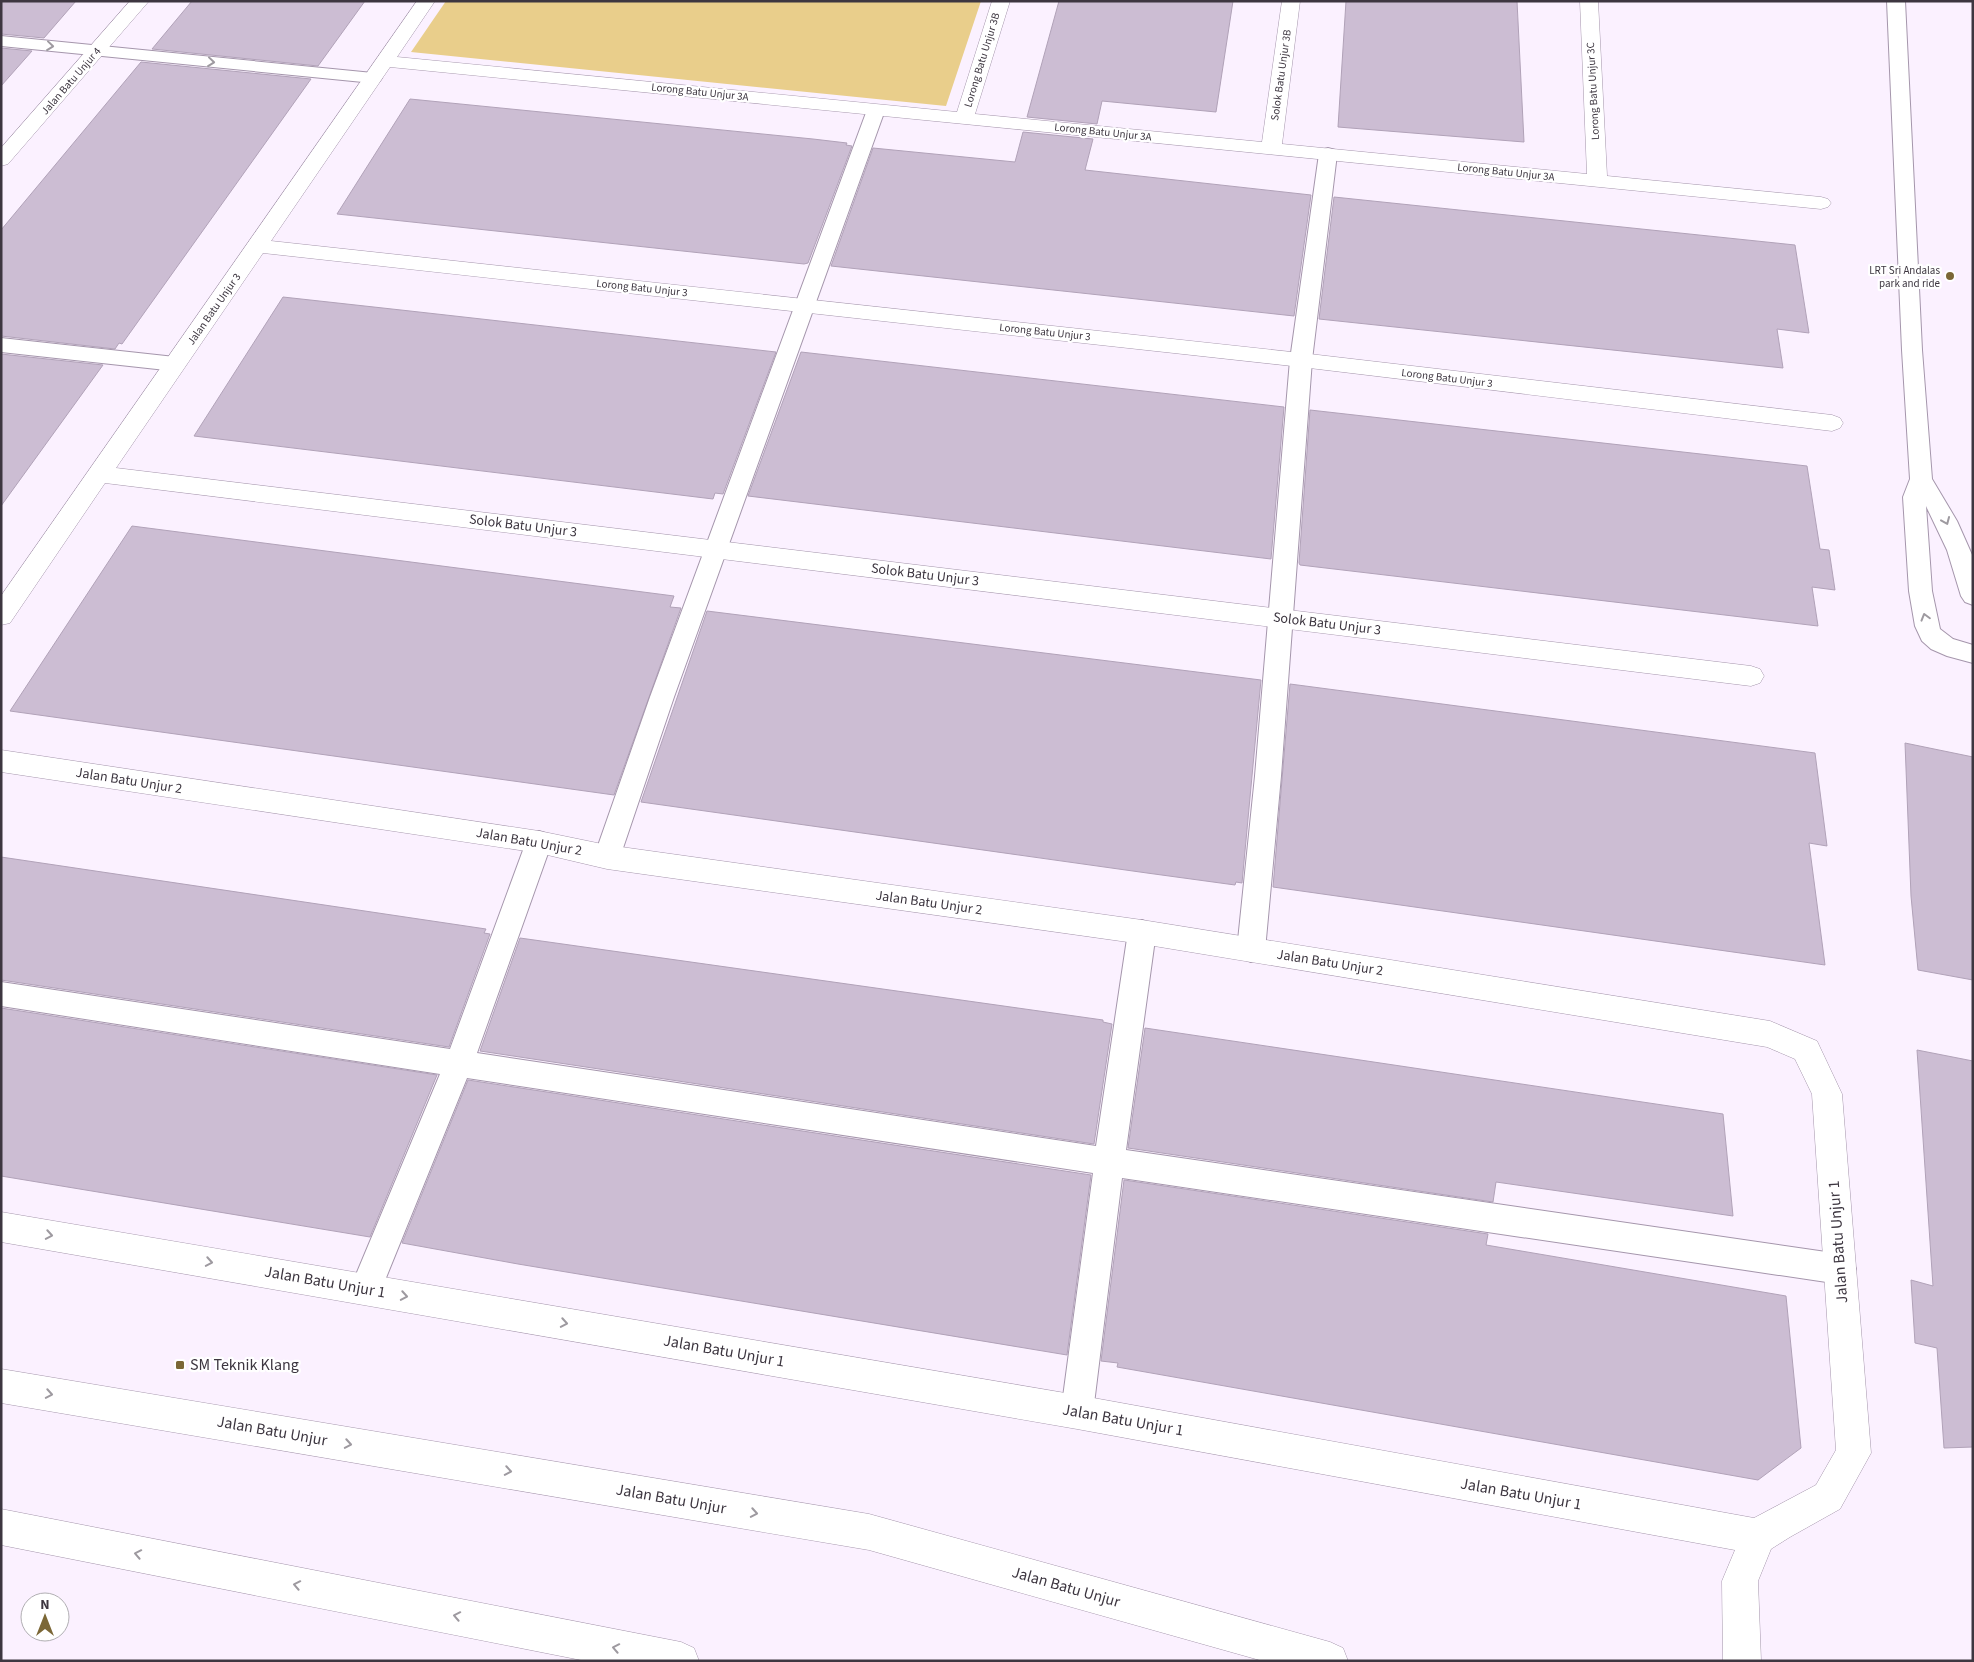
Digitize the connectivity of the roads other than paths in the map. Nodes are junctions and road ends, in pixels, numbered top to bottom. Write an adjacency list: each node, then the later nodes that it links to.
1 (140, 1): 8 (street, Jalan Batu Unjur 4)
2 (426, 1): 9 (street, Jalan Batu Unjur 3)
3 (1000, 1): 11 (street, Lorong Batu Unjur 3B)
4 (1291, 1): 12 (street, Solok Batu Unjur 3B)
5 (1589, 1): 15 (street, Lorong Batu Unjur 3C)
6 (1896, 1): 24 (lane)
7 (1, 41): 8 (lane, one-way to 8)
8 (97, 50): 9 (lane, one-way to 9); 14 (street, Jalan Batu Unjur 4)
9 (379, 70): 10 (street, Lorong Batu Unjur 3A); 17 (street, Jalan Batu Unjur 3)
10 (876, 110): 11 (street, Lorong Batu Unjur 3A); 18 (lane)
11 (964, 119): 12 (street, Lorong Batu Unjur 3A)
12 (1271, 149): 13 (street, Lorong Batu Unjur 3A)
13 (1328, 154): 15 (street, Lorong Batu Unjur 3A); 20 (lane)
14 (1, 160)
15 (1597, 181): 16 (street, Lorong Batu Unjur 3A)
16 (1821, 203)
17 (257, 246): 18 (street, Lorong Batu Unjur 3); 21 (street, Jalan Batu Unjur 3)
18 (804, 306): 20 (street, Lorong Batu Unjur 3); 25 (lane)
19 (1, 345): 21 (lane)
20 (1301, 360): 22 (street, Lorong Batu Unjur 3); 28 (lane)
21 (175, 364): 23 (street, Jalan Batu Unjur 3)
22 (1832, 423)
23 (99, 474): 25 (street, Solok Batu Unjur 3); 27 (street, Jalan Batu Unjur 3)
24 (1921, 480): 26 (lane, one-way to 26); 29 (lane, one-way to 24)
25 (716, 550): 28 (street, Solok Batu Unjur 3); 33 (lane)
26 (1973, 596)
27 (1, 616)
28 (1281, 619): 30 (street, Solok Batu Unjur 3); 35 (lane)
29 (1973, 654)
30 (1751, 676)
31 (1, 761): 32 (street, Jalan Batu Unjur 2)
32 (539, 842): 33 (street, Jalan Batu Unjur 2); 37 (lane)
33 (607, 857): 34 (street, Jalan Batu Unjur 2)
34 (1142, 932): 35 (street, Jalan Batu Unjur 2); 39 (lane)
35 (1251, 950): 38 (street, Jalan Batu Unjur 2)
36 (1, 994): 37 (lane)
37 (460, 1063): 39 (lane); 42 (lane)
38 (1827, 1094): 41 (street, Jalan Batu Unjur 1)
39 (1109, 1162): 41 (lane); 44 (lane)
40 (1, 1226): 42 (street, Jalan Batu Unjur 1, one-way to 42)
41 (1840, 1269): 46 (street, Jalan Batu Unjur 1)
42 (366, 1289): 44 (street, Jalan Batu Unjur 1, one-way to 44)
43 (1, 1386): 48 (street, Jalan Batu Unjur, one-way to 48)
44 (1076, 1412): 46 (street, Jalan Batu Unjur 1)
45 (1, 1527): 47 (street, one-way to 45)
46 (1758, 1538): 49 (street)
47 (681, 1661)
48 (1330, 1661)
49 (1742, 1661)

